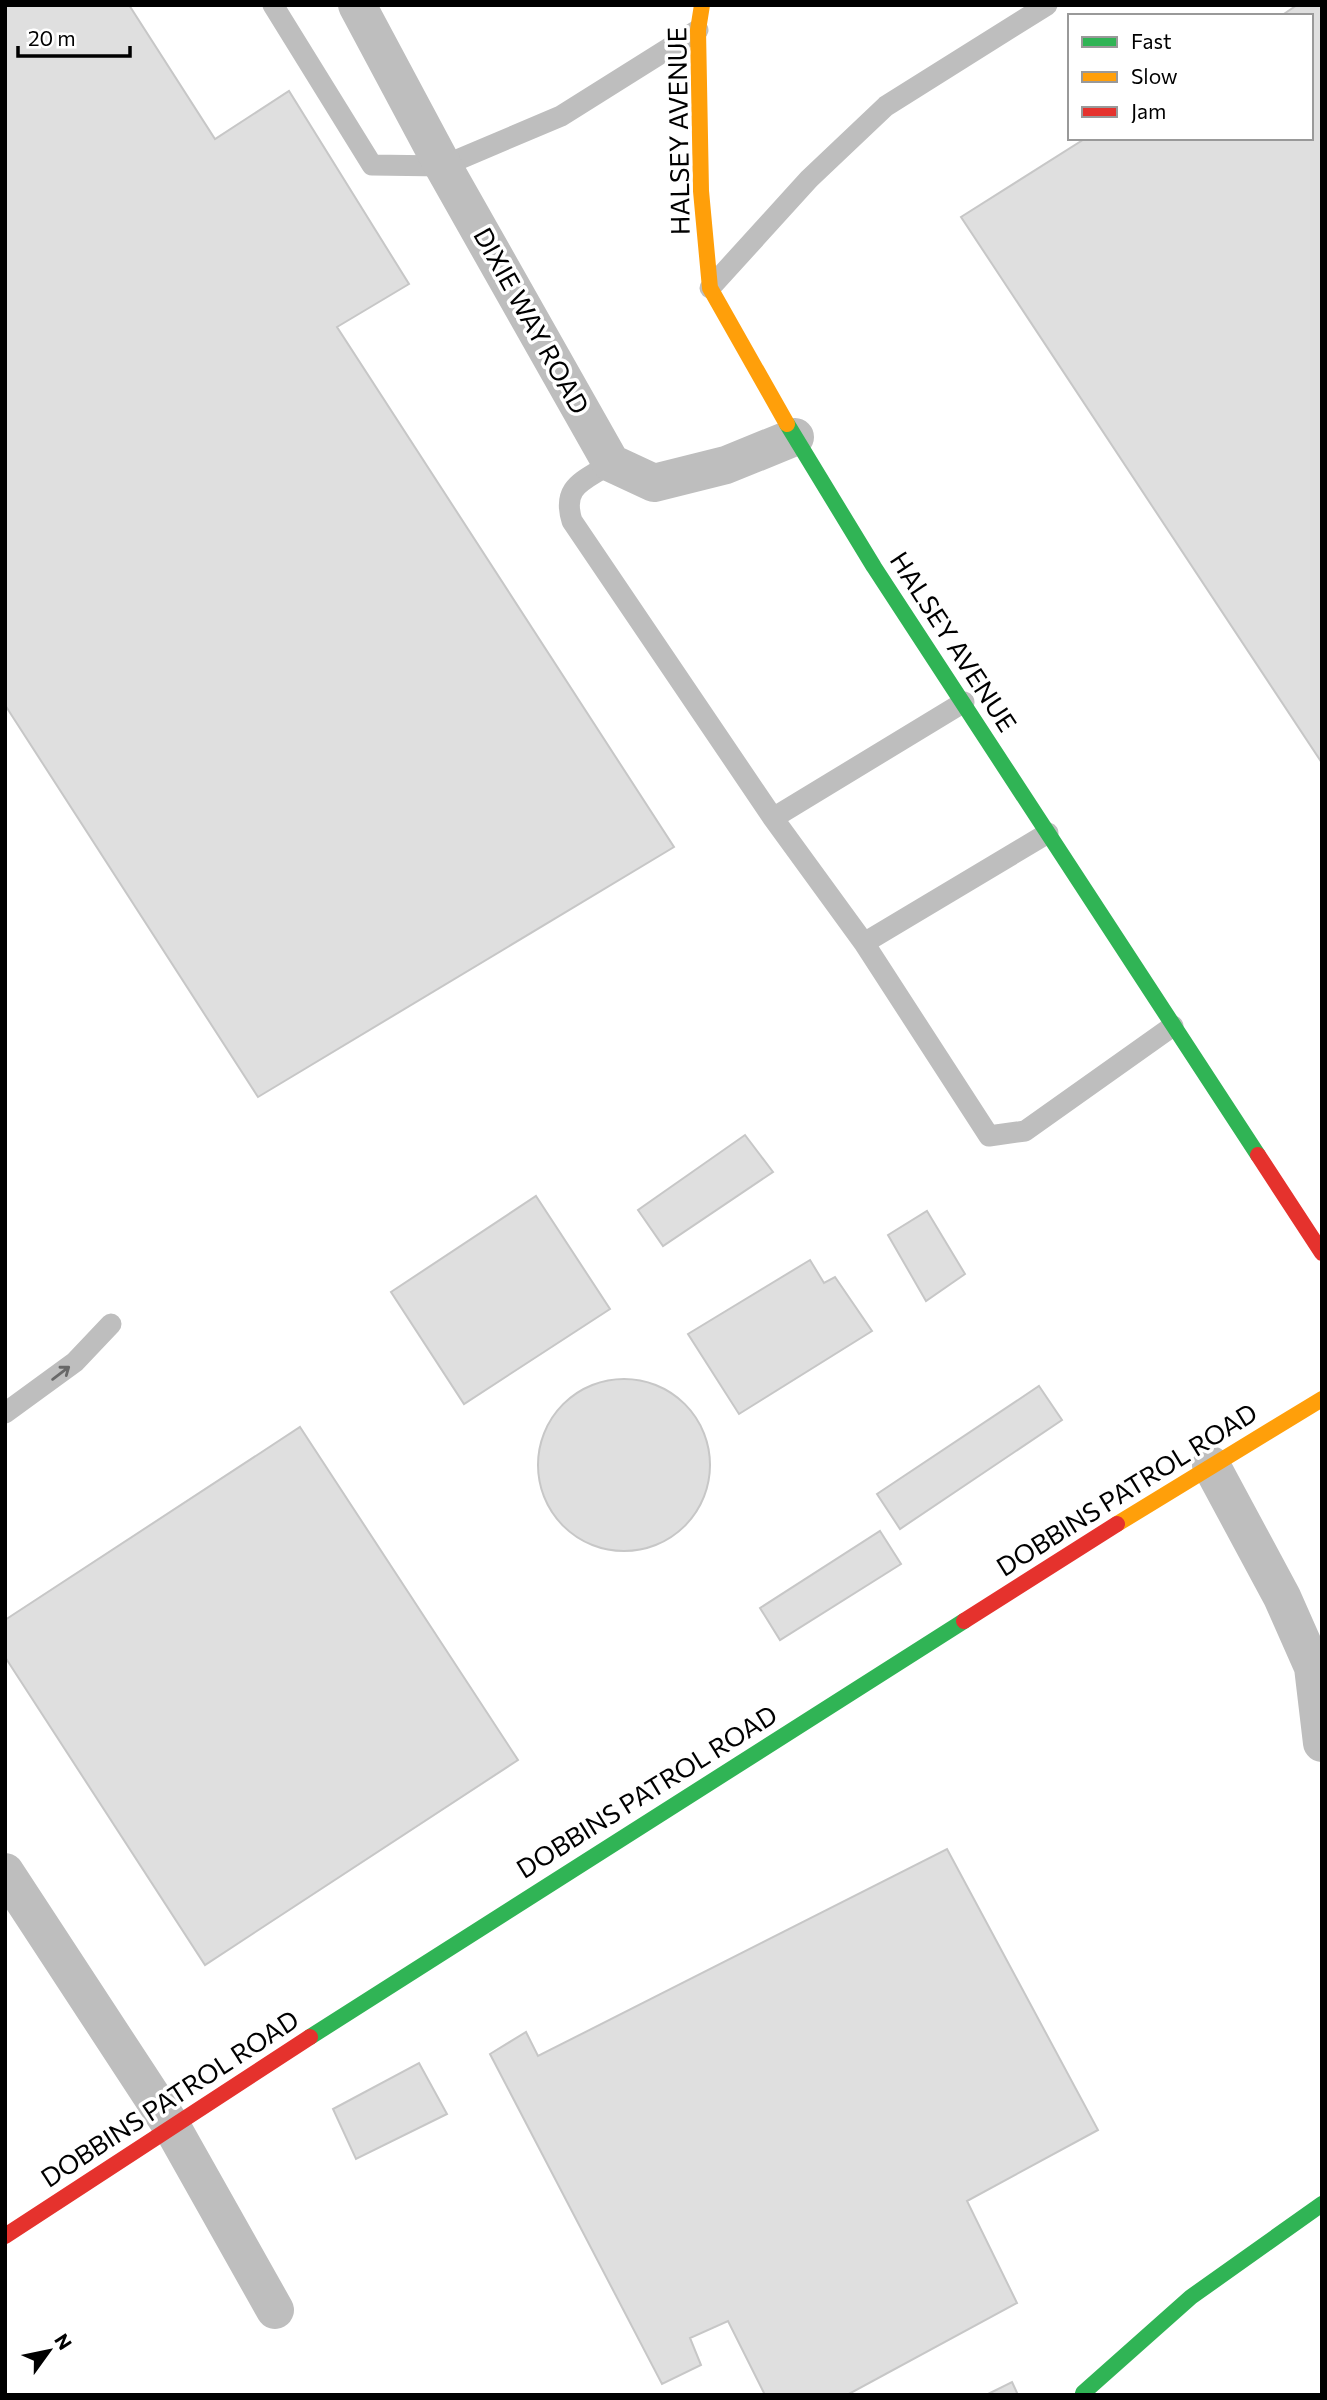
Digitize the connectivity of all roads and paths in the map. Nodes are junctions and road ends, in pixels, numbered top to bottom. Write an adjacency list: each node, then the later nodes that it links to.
1 (273, 5): 6 (lane)
2 (357, 5): 6 (street, DIXIE WAY ROAD)
3 (702, 5): 5 (street, HALSEY AVENUE)
4 (1047, 5): 7 (lane)
5 (698, 30): 6 (lane); 7 (street, HALSEY AVENUE)
6 (443, 166): 9 (street, DIXIE WAY ROAD)
7 (710, 288): 8 (street, HALSEY AVENUE)
8 (795, 437): 9 (street); 10 (street, HALSEY AVENUE)
9 (611, 463): 11 (lane)
10 (964, 702): 11 (lane); 12 (street, HALSEY AVENUE)
11 (773, 818): 13 (lane)
12 (1048, 833): 13 (lane); 14 (street, HALSEY AVENUE)
13 (864, 943): 14 (lane)
14 (1173, 1026): 15 (street, HALSEY AVENUE)
15 (1322, 1253)
16 (111, 1324): 18 (lane, one-way to 16)
17 (1322, 1399): 19 (street, DOBBINS PATROL ROAD)
18 (5, 1413)
19 (1211, 1465): 20 (street); 22 (street, DOBBINS PATROL ROAD)
20 (1322, 1744)
21 (5, 1872): 22 (street)
22 (172, 2127): 24 (street, DOBBINS PATROL ROAD); 25 (street)
23 (1322, 2204): 26 (street)
24 (5, 2236)
25 (275, 2310)
26 (1083, 2393)

